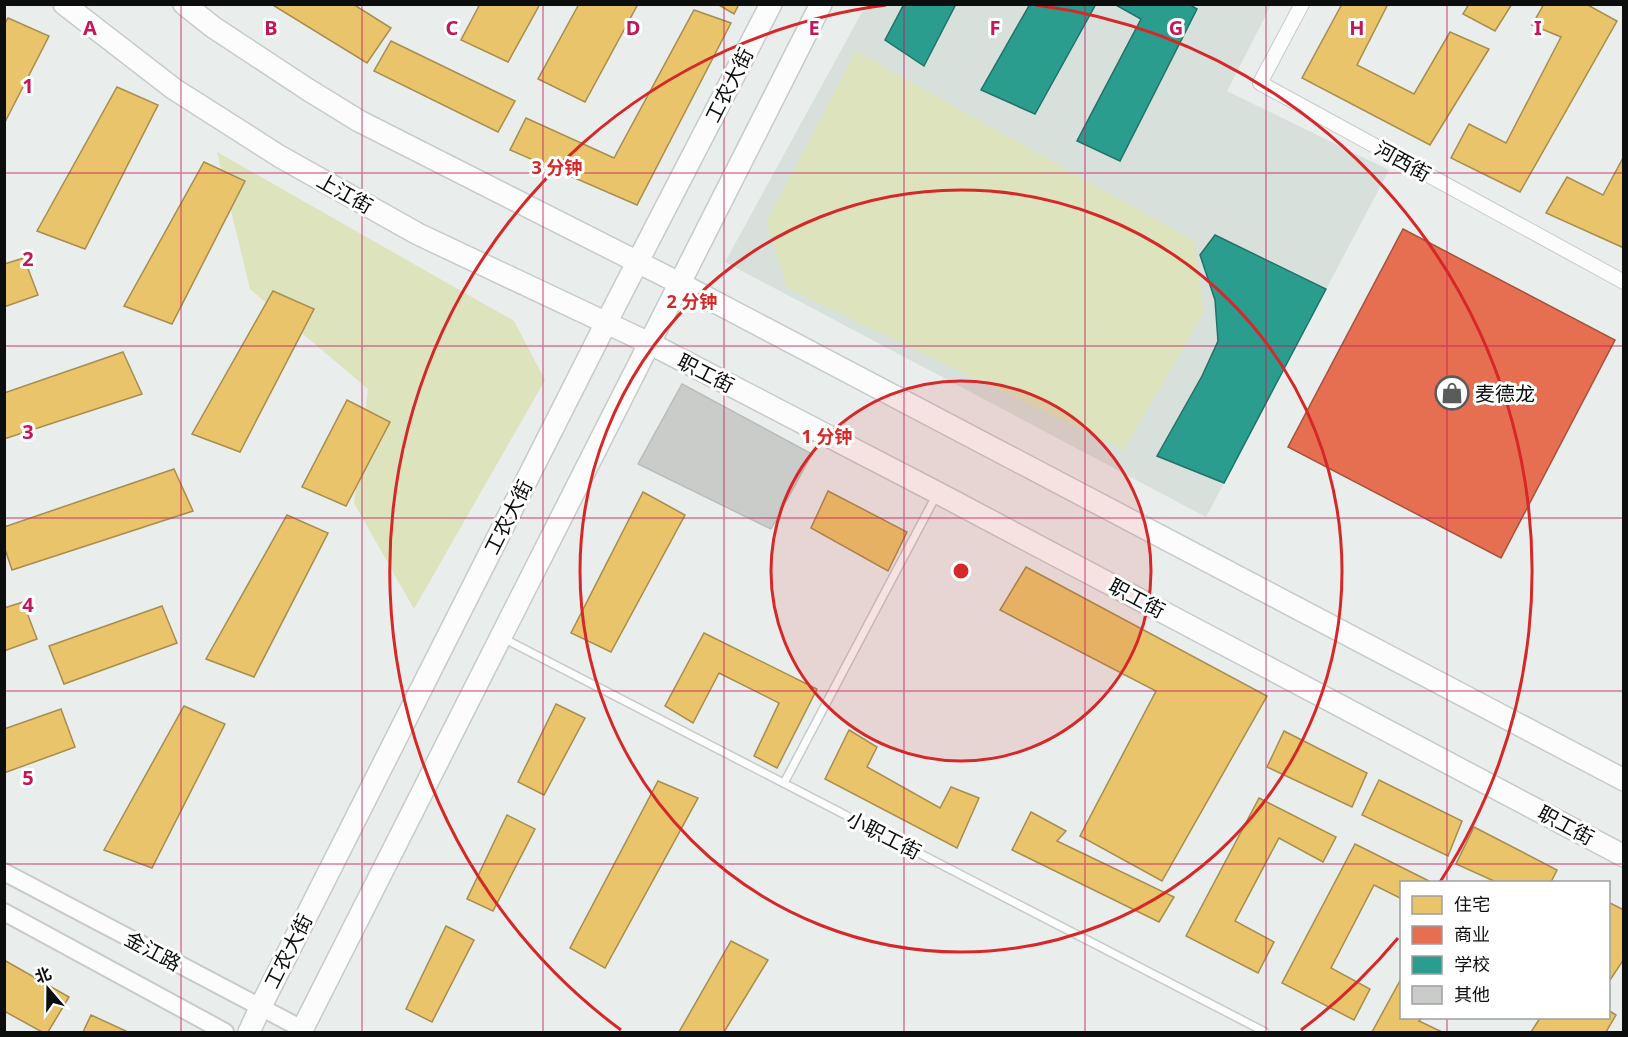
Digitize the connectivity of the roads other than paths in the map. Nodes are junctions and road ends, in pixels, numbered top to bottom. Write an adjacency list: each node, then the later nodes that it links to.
1 (64, 4): 9 (main road, 上江街)
2 (184, 4): 6 (main road)
3 (771, 4): 6 (main road, 工农大街)
4 (821, 4): 8 (main road)
5 (1302, 4): 7 (street, 河西街)
6 (637, 262): 8 (main road); 9 (main road, 工农大街)
7 (1623, 282)
8 (679, 283): 10 (main road); 13 (main road)
9 (606, 323): 10 (main road, 上江街); 18 (main road, 工农大街)
10 (649, 343): 11 (main road, 职工街); 12 (main road)
11 (938, 493): 14 (lane); 15 (main road, 职工街)
12 (502, 637): 14 (lane, 小职工街); 19 (main road)
13 (1623, 780)
14 (784, 783): 22 (lane, 小职工街)
15 (1623, 856)
16 (4, 872): 18 (street, 金江路)
17 (4, 912): 20 (street, 金江路)
18 (260, 1008): 19 (street, 金江路); 21 (main road, 工农大街)
19 (301, 1031)
20 (225, 1032)
21 (249, 1032)
22 (1265, 1032)

